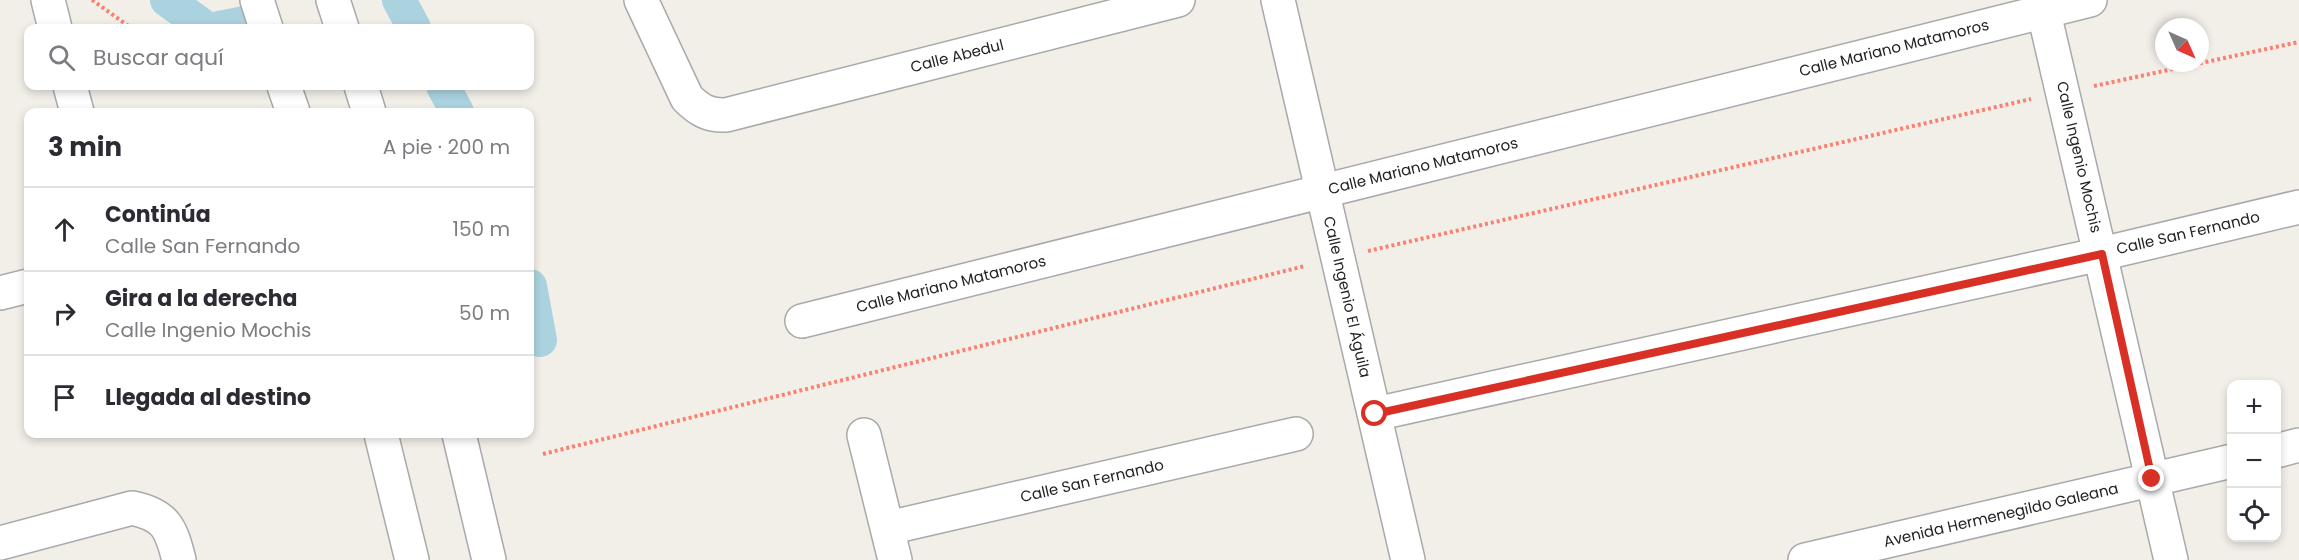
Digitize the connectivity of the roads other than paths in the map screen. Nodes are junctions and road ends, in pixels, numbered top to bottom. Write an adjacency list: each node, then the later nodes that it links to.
1 (48, 0): 9 (street)
2 (257, 0): 10 (street)
3 (333, 0): 11 (street)
4 (640, 0): 5 (street, Calle Abedul)
5 (1178, 0)
6 (1278, 0): 18 (street, Calle Ingenio El Águila)
7 (2090, 0): 8 (street, Calle Mariano Matamoros)
8 (2042, 5): 18 (street, Calle Mariano Matamoros); 20 (street, Calle Ingenio Mochis)
9 (54, 24)
10 (265, 24)
11 (341, 24)
12 (71, 90): 15 (street)
13 (285, 90): 16 (street)
14 (362, 90): 17 (street)
15 (76, 108)
16 (292, 108)
17 (368, 108)
18 (1322, 191): 23 (street, Calle Mariano Matamoros); 24 (street, Calle Ingenio El Águila)
19 (2299, 207): 20 (street, Calle San Fernando)
20 (2102, 254): 24 (street, Calle San Fernando); 32 (street, Calle Ingenio Mochis)
21 (24, 287): 22 (street)
22 (0, 292)
23 (802, 321)
24 (1375, 414): 40 (street, Calle Ingenio El Águila)
25 (1296, 434): 33 (street, Calle San Fernando)
26 (864, 435): 33 (street)
27 (382, 438): 37 (street)
28 (460, 438): 38 (street)
29 (2299, 446): 30 (street)
30 (2281, 450)
31 (2227, 462): 32 (street, Avenida Hermenegildo Galeana)
32 (2152, 479): 35 (street, Avenida Hermenegildo Galeana); 42 (street, Calle Ingenio Mochis)
33 (888, 528): 39 (street)
34 (0, 543): 36 (street)
35 (1907, 548): 41 (street, Avenida Hermenegildo Galeana)
36 (179, 560)
37 (412, 560)
38 (489, 560)
39 (895, 560)
40 (1408, 560)
41 (1805, 560)
42 (2171, 560)

